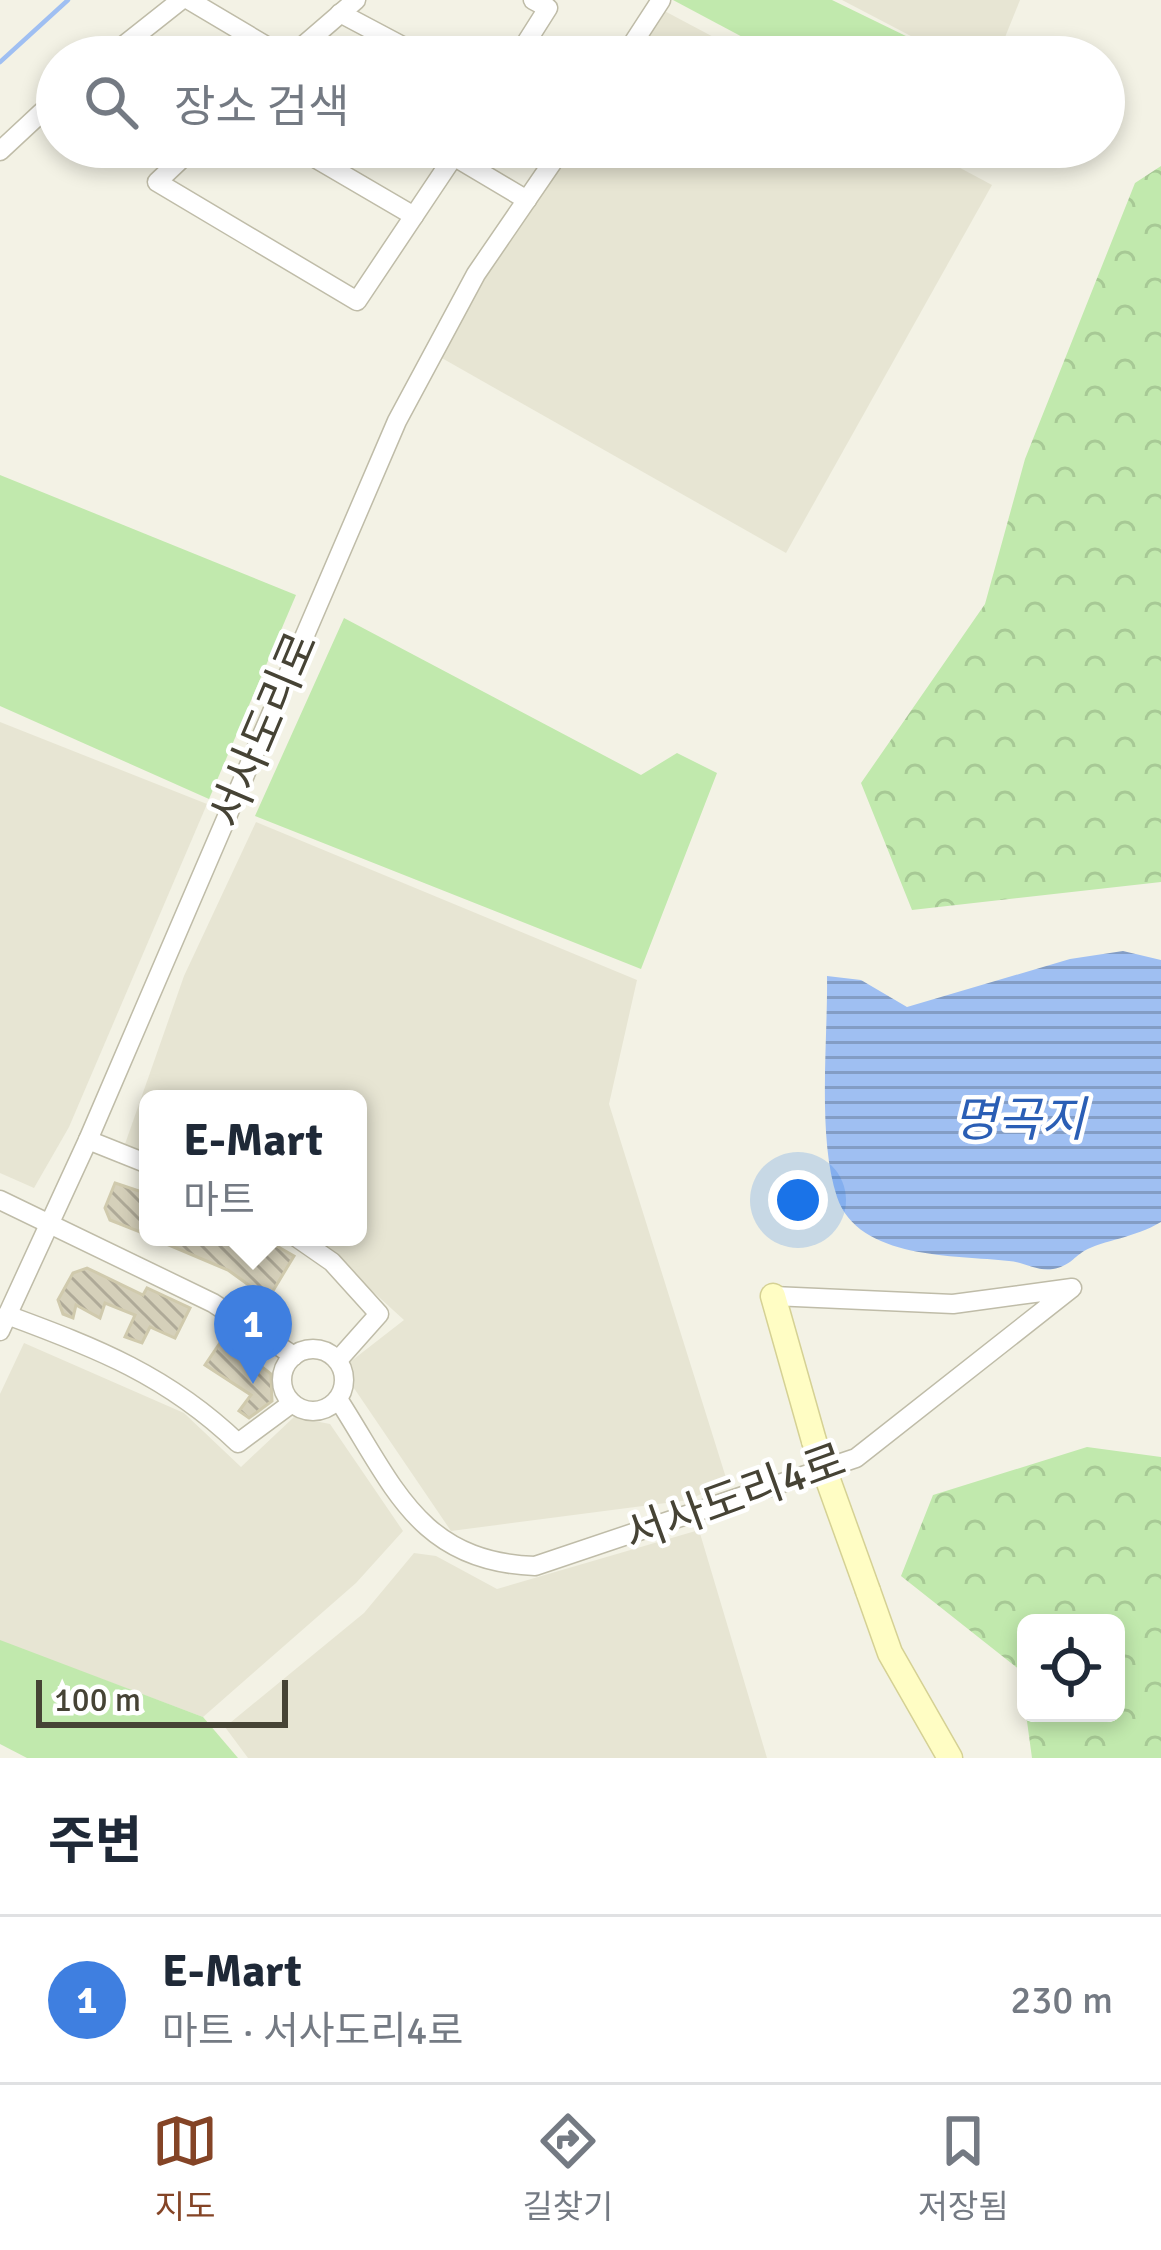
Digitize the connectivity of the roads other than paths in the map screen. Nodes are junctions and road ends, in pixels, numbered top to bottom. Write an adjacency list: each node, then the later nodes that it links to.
1 (185, 0): 5 (street); 6 (street)
2 (533, 0): 9 (street)
3 (661, 0): 10 (street)
4 (348, 7): 7 (street); 8 (street)
5 (137, 36)
6 (249, 36)
7 (313, 36)
8 (392, 36)
9 (530, 36)
10 (637, 36)
11 (36, 118): 12 (street)
12 (0, 151)
13 (172, 168): 19 (street)
14 (332, 168): 19 (street)
15 (440, 168): 19 (street)
16 (478, 168): 18 (street)
17 (548, 168): 18 (street, 서사도리로)
18 (527, 200): 20 (street, 서사도리로)
19 (414, 216)
20 (88, 1141): 21 (street); 23 (street, 서사도리로)
21 (139, 1161)
22 (0, 1200): 23 (street)
23 (50, 1222): 26 (street, 서사도리로); 27 (street)
24 (309, 1246): 28 (street)
25 (773, 1296): 29 (street, 서사도리4로); 31 (street, bridge)
26 (4, 1323): 30 (street)
27 (294, 1356): 28 (street); 30 (street)
28 (339, 1359): 29 (street)
29 (338, 1399): 30 (street)
30 (292, 1403)
31 (950, 1758)

